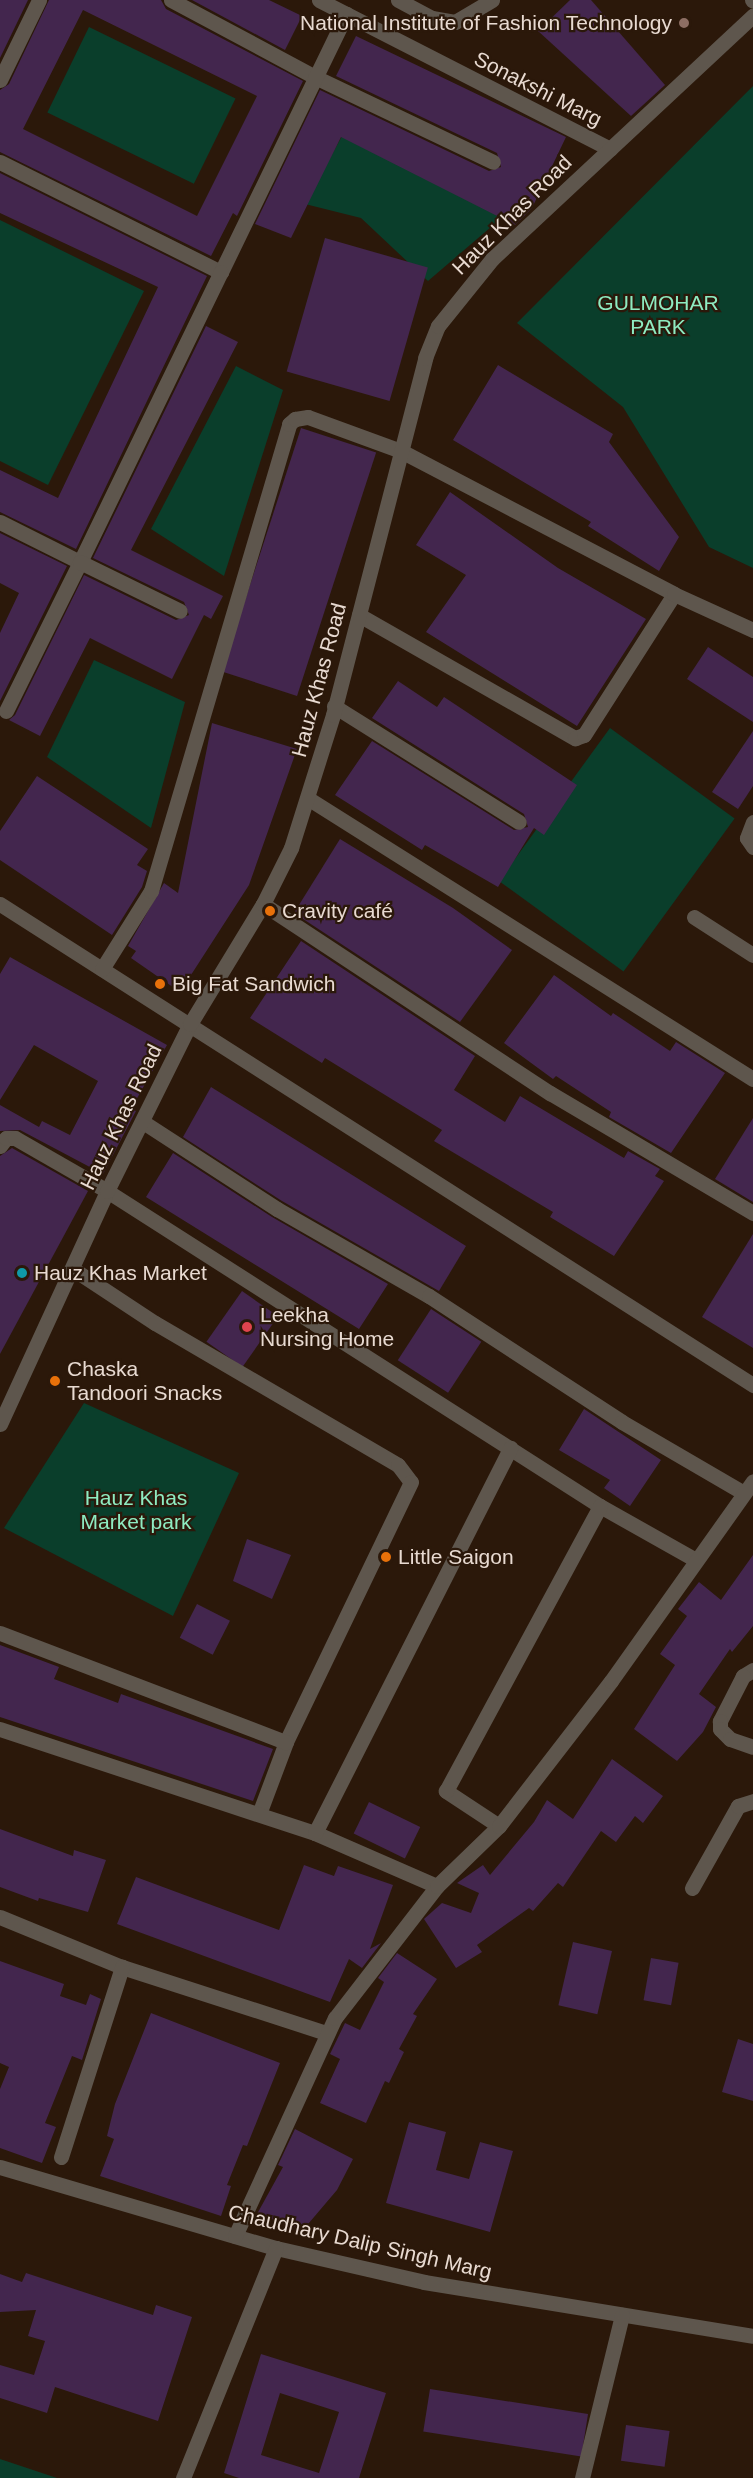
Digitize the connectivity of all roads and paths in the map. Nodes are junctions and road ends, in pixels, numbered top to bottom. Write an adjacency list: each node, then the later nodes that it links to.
1 (39, 0): 9 (street)
2 (171, 0): 8 (street)
3 (319, 0): 6 (street, Sonakshi Marg)
4 (398, 0): 5 (street)
5 (492, 0)
6 (346, 14): 8 (street); 10 (street, Sonakshi Marg)
7 (753, 16): 10 (street, Hauz Khas Road)
8 (315, 77): 12 (street); 13 (street)
9 (0, 80)
10 (610, 149): 14 (street, Hauz Khas Road)
11 (0, 162): 13 (street)
12 (493, 162)
13 (221, 272): 16 (street)
14 (401, 451): 17 (street); 19 (street, Hauz Khas Road); 31 (street)
15 (0, 522): 16 (street)
16 (80, 562): 18 (street); 22 (street)
17 (674, 594): 19 (street); 20 (street)
18 (180, 611)
19 (359, 615): 21 (street, Hauz Khas Road)
20 (753, 630)
21 (334, 706): 23 (street, Hauz Khas Road); 24 (street)
22 (6, 711)
23 (309, 799): 27 (street, Hauz Khas Road); 33 (street)
24 (519, 822)
25 (753, 822): 26 (street)
26 (753, 846)
27 (263, 904): 32 (street, Hauz Khas Road); 37 (street)
28 (0, 905): 31 (street)
29 (693, 917): 30 (street)
30 (753, 955)
31 (102, 969): 32 (street)
32 (190, 1024): 34 (street, Hauz Khas Road); 39 (street)
33 (753, 1079)
34 (144, 1122): 36 (street, Hauz Khas Road); 42 (street)
35 (0, 1146): 36 (street)
36 (106, 1191): 38 (street, Hauz Khas Road); 41 (street)
37 (753, 1213)
38 (73, 1269): 40 (street, Hauz Khas Road); 48 (street)
39 (753, 1385)
40 (0, 1424)
41 (510, 1448): 43 (street); 53 (street)
42 (748, 1487): 44 (street)
43 (600, 1506): 44 (street); 52 (street)
44 (696, 1560): 52 (street)
45 (0, 1634): 48 (street)
46 (753, 1670): 49 (street)
47 (0, 1729): 51 (street)
48 (286, 1742): 51 (street)
49 (753, 1747)
50 (753, 1802): 55 (street)
51 (259, 1814): 53 (street)
52 (499, 1826): 54 (street)
53 (315, 1833): 54 (street)
54 (438, 1886): 58 (street)
55 (692, 1888)
56 (0, 1917): 57 (street)
57 (122, 1967): 58 (street); 59 (street)
58 (326, 2033): 61 (street)
59 (61, 2157)
60 (0, 2167): 61 (street, Chaudhary Dalip Singh Marg)
61 (235, 2236): 62 (street, Chaudhary Dalip Singh Marg)
62 (276, 2248): 63 (street, Chaudhary Dalip Singh Marg); 65 (street)
63 (622, 2315): 64 (street, Chaudhary Dalip Singh Marg); 66 (street)
64 (753, 2336)
65 (183, 2478)
66 (582, 2478)

